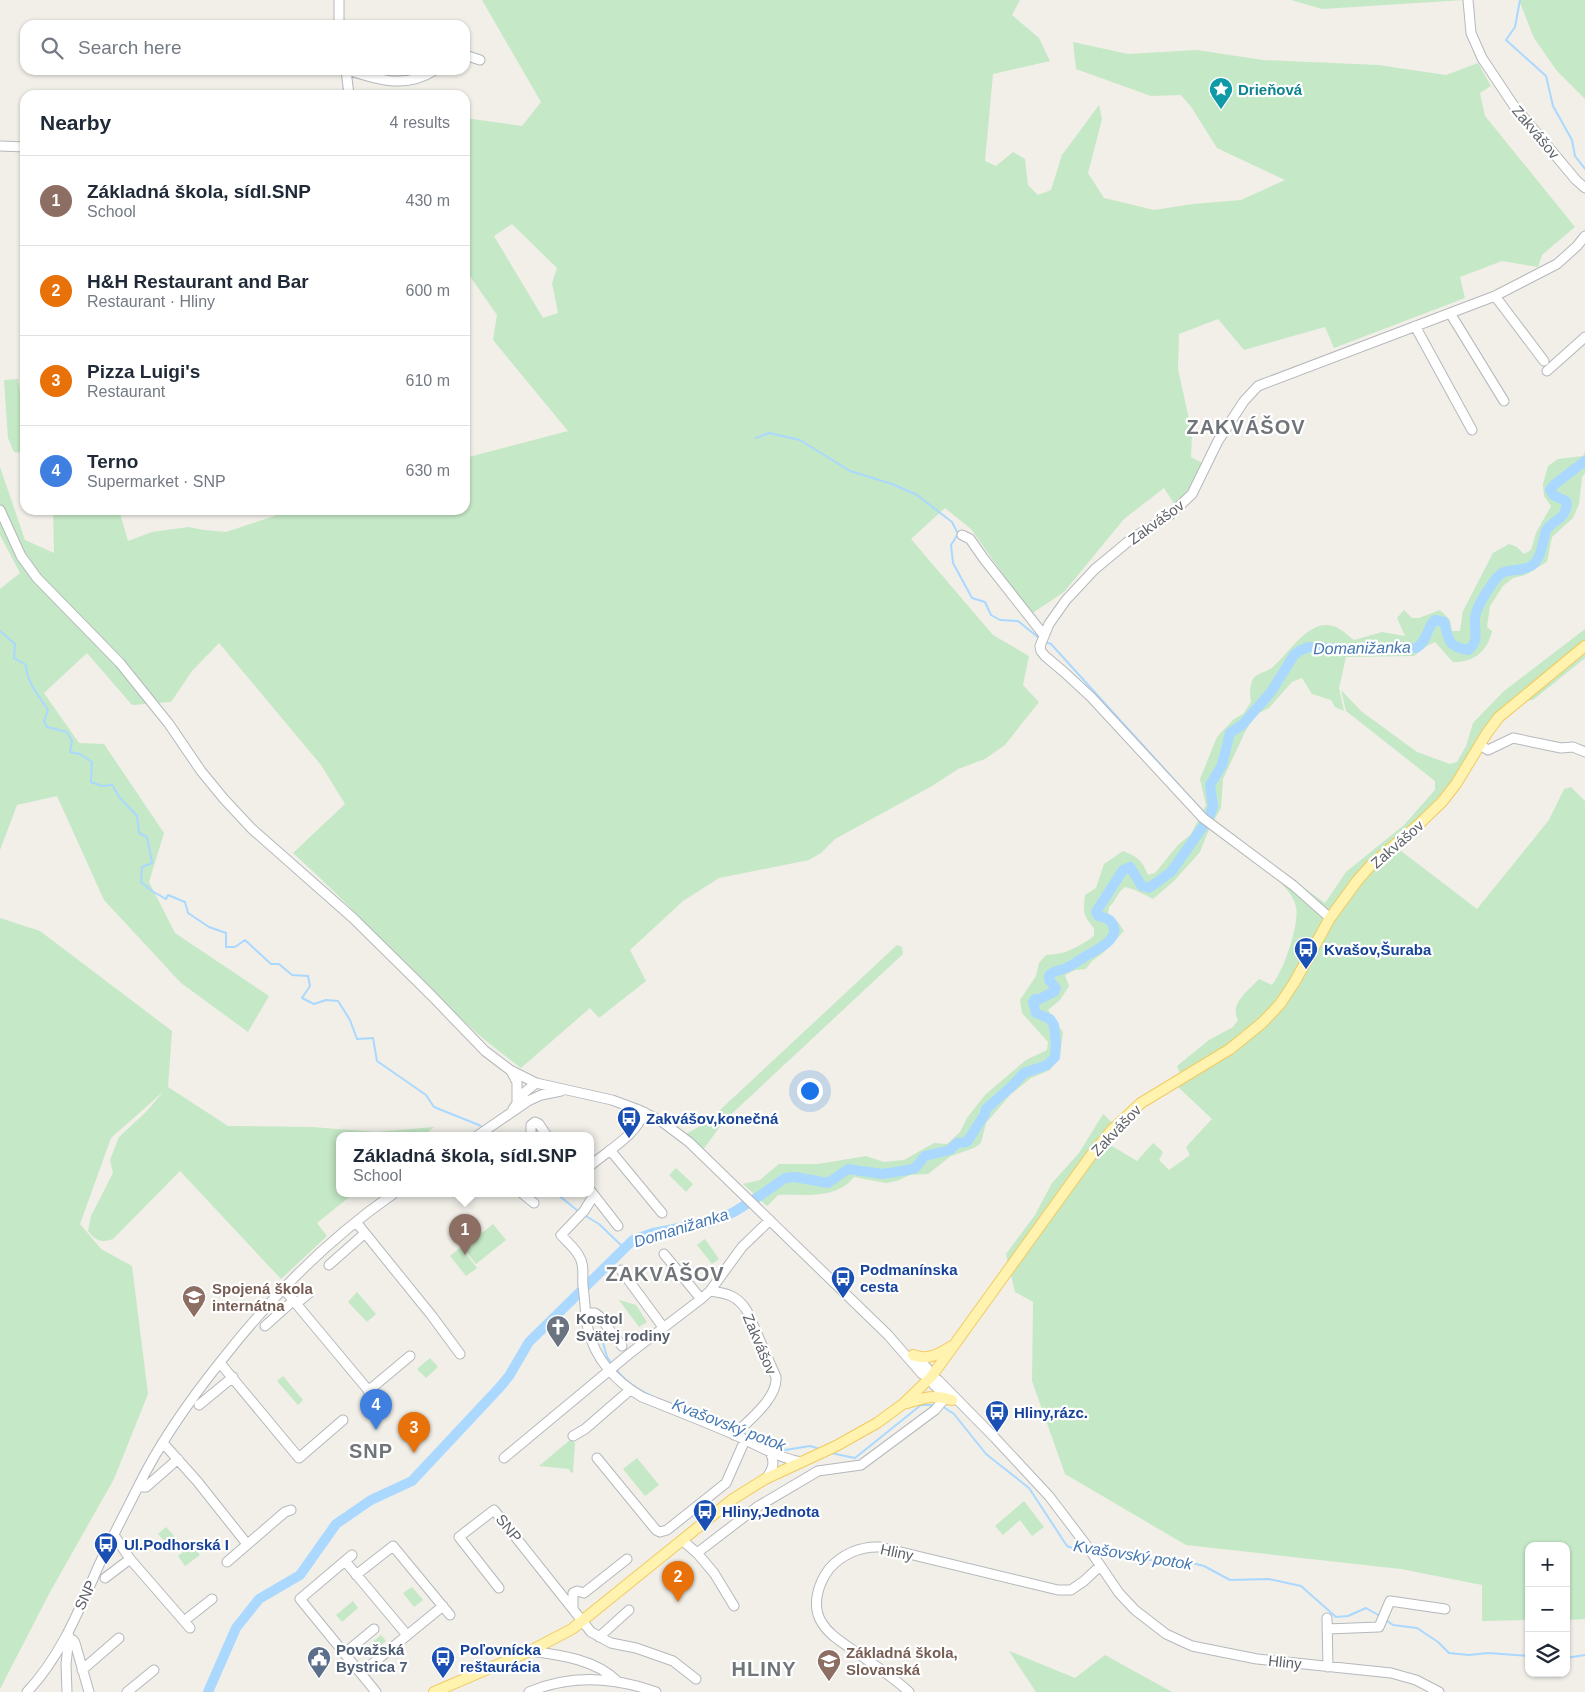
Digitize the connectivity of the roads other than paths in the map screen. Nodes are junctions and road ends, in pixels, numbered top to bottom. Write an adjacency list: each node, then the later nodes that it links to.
1 (339, 0): 3 (street)
2 (1468, 0): 12 (street, Zakvášov)
3 (339, 20)
4 (470, 57): 5 (street)
5 (480, 60)
6 (347, 75): 9 (street)
7 (363, 75): 8 (street)
8 (428, 75)
9 (348, 90)
10 (0, 146): 11 (street)
11 (20, 147)
12 (1585, 188)
13 (1585, 236): 14 (street, Zakvášov)
14 (1495, 296): 15 (street, Zakvášov); 17 (street)
15 (1450, 313): 16 (street, Zakvášov); 18 (street)
16 (1415, 326): 19 (street); 22 (street, Zakvášov)
17 (1585, 337)
18 (1504, 401)
19 (1472, 430)
20 (0, 510): 27 (street)
21 (962, 535): 22 (street)
22 (1042, 638): 26 (street)
23 (1585, 646): 24 (main road, Zakvášov)
24 (1480, 745): 25 (street); 26 (main road, Zakvášov)
25 (1585, 752)
26 (1330, 918): 61 (main road, Zakvášov)
27 (510, 1070): 28 (street); 31 (street)
28 (536, 1083): 29 (street); 30 (street); 31 (street)
29 (564, 1090): 30 (street); 32 (street)
30 (528, 1101): 33 (street)
31 (517, 1104): 33 (street)
32 (644, 1112): 37 (street); 45 (street)
33 (510, 1113): 34 (street)
34 (484, 1132)
35 (531, 1132): 36 (street)
36 (544, 1132)
37 (610, 1150): 38 (street); 44 (street)
38 (594, 1163)
39 (594, 1195): 47 (street)
40 (390, 1197): 46 (street, SNP)
41 (527, 1197): 43 (street)
42 (590, 1197): 57 (street)
43 (534, 1203)
44 (662, 1213)
45 (770, 1220): 53 (street); 60 (street)
46 (356, 1222): 48 (street); 52 (street, SNP)
47 (618, 1226)
48 (364, 1234): 50 (street); 63 (street)
49 (664, 1254): 55 (street)
50 (329, 1265)
51 (621, 1270): 59 (street)
52 (283, 1288): 56 (street); 66 (street, SNP)
53 (710, 1291): 55 (street); 78 (street, Zakvášov)
54 (309, 1293): 56 (street)
55 (701, 1299): 59 (street)
56 (295, 1302): 58 (street); 71 (street)
57 (586, 1313): 62 (street); 67 (street)
58 (265, 1326)
59 (663, 1327): 67 (street)
60 (888, 1335): 64 (street); 69 (street)
61 (957, 1342): 64 (main road); 69 (main road, Zakvášov)
62 (622, 1346)
63 (460, 1354)
64 (913, 1355): 69 (street)
65 (410, 1356): 71 (street)
66 (220, 1363): 68 (street); 81 (street, SNP)
67 (613, 1368): 70 (street); 83 (street)
68 (233, 1377): 75 (street); 77 (street)
69 (931, 1377): 72 (street); 74 (main road, Zakvášov); 76 (street, Hliny)
70 (630, 1390): 78 (street); 79 (street)
71 (368, 1391): 73 (street)
72 (948, 1399): 74 (main road); 76 (street); 93 (street)
73 (379, 1403)
74 (903, 1404): 86 (main road, Zakvášov)
75 (199, 1405)
76 (964, 1408): 97 (street, Hliny)
77 (343, 1420)
78 (737, 1432): 80 (street)
79 (573, 1436)
80 (745, 1440): 82 (street); 84 (street)
81 (163, 1443): 85 (street); 88 (street, SNP)
82 (770, 1452): 86 (street); 87 (street)
83 (504, 1458)
84 (597, 1458)
85 (178, 1459): 88 (street); 92 (street)
86 (801, 1462): 87 (main road, Zakvášov)
87 (765, 1479): 91 (main road, Zakvášov)
88 (138, 1487): 90 (street, SNP)
89 (291, 1510): 92 (street)
90 (114, 1535): 94 (street); 111 (street, SNP)
91 (682, 1540): 93 (street); 110 (main road, Zakvášov)
92 (247, 1544): 96 (street)
93 (697, 1553): 103 (street)
94 (130, 1559): 99 (street, SNP); 109 (street)
95 (627, 1559): 104 (street)
96 (227, 1562)
97 (1100, 1566): 121 (street, Hliny); 135 (street, Hliny)
98 (356, 1575): 102 (street); 115 (street); 120 (street)
99 (105, 1578)
100 (499, 1588): 104 (street, SNP)
101 (212, 1599): 109 (street)
102 (443, 1606): 107 (street); 115 (street)
103 (734, 1606)
104 (573, 1607): 110 (street, SNP)
105 (1445, 1609): 114 (street)
106 (629, 1610): 116 (street)
107 (450, 1615)
108 (1327, 1618): 114 (street)
109 (184, 1621): 112 (street)
110 (582, 1622): 116 (street); 119 (main road, Zakvášov)
111 (70, 1628): 118 (street, SNP); 127 (street, SNP)
112 (190, 1628)
113 (374, 1629): 120 (street)
114 (1327, 1629): 121 (street)
115 (407, 1635): 124 (street)
116 (598, 1637): 125 (street)
117 (119, 1638): 122 (street)
118 (68, 1640): 122 (street); 128 (street, SNP)
119 (530, 1651): 126 (street); 132 (main road, Zakvášov)
120 (345, 1653): 124 (street)
121 (1328, 1667): 136 (street, Hliny)
122 (82, 1670): 129 (street)
123 (154, 1670): 130 (street)
124 (361, 1673): 131 (street)
125 (696, 1679)
126 (617, 1681): 133 (street); 134 (street)
127 (27, 1692)
128 (67, 1692)
129 (89, 1692)
130 (127, 1692)
131 (376, 1692)
132 (434, 1692)
133 (529, 1692)
134 (656, 1692)
135 (909, 1692)
136 (1439, 1692)

